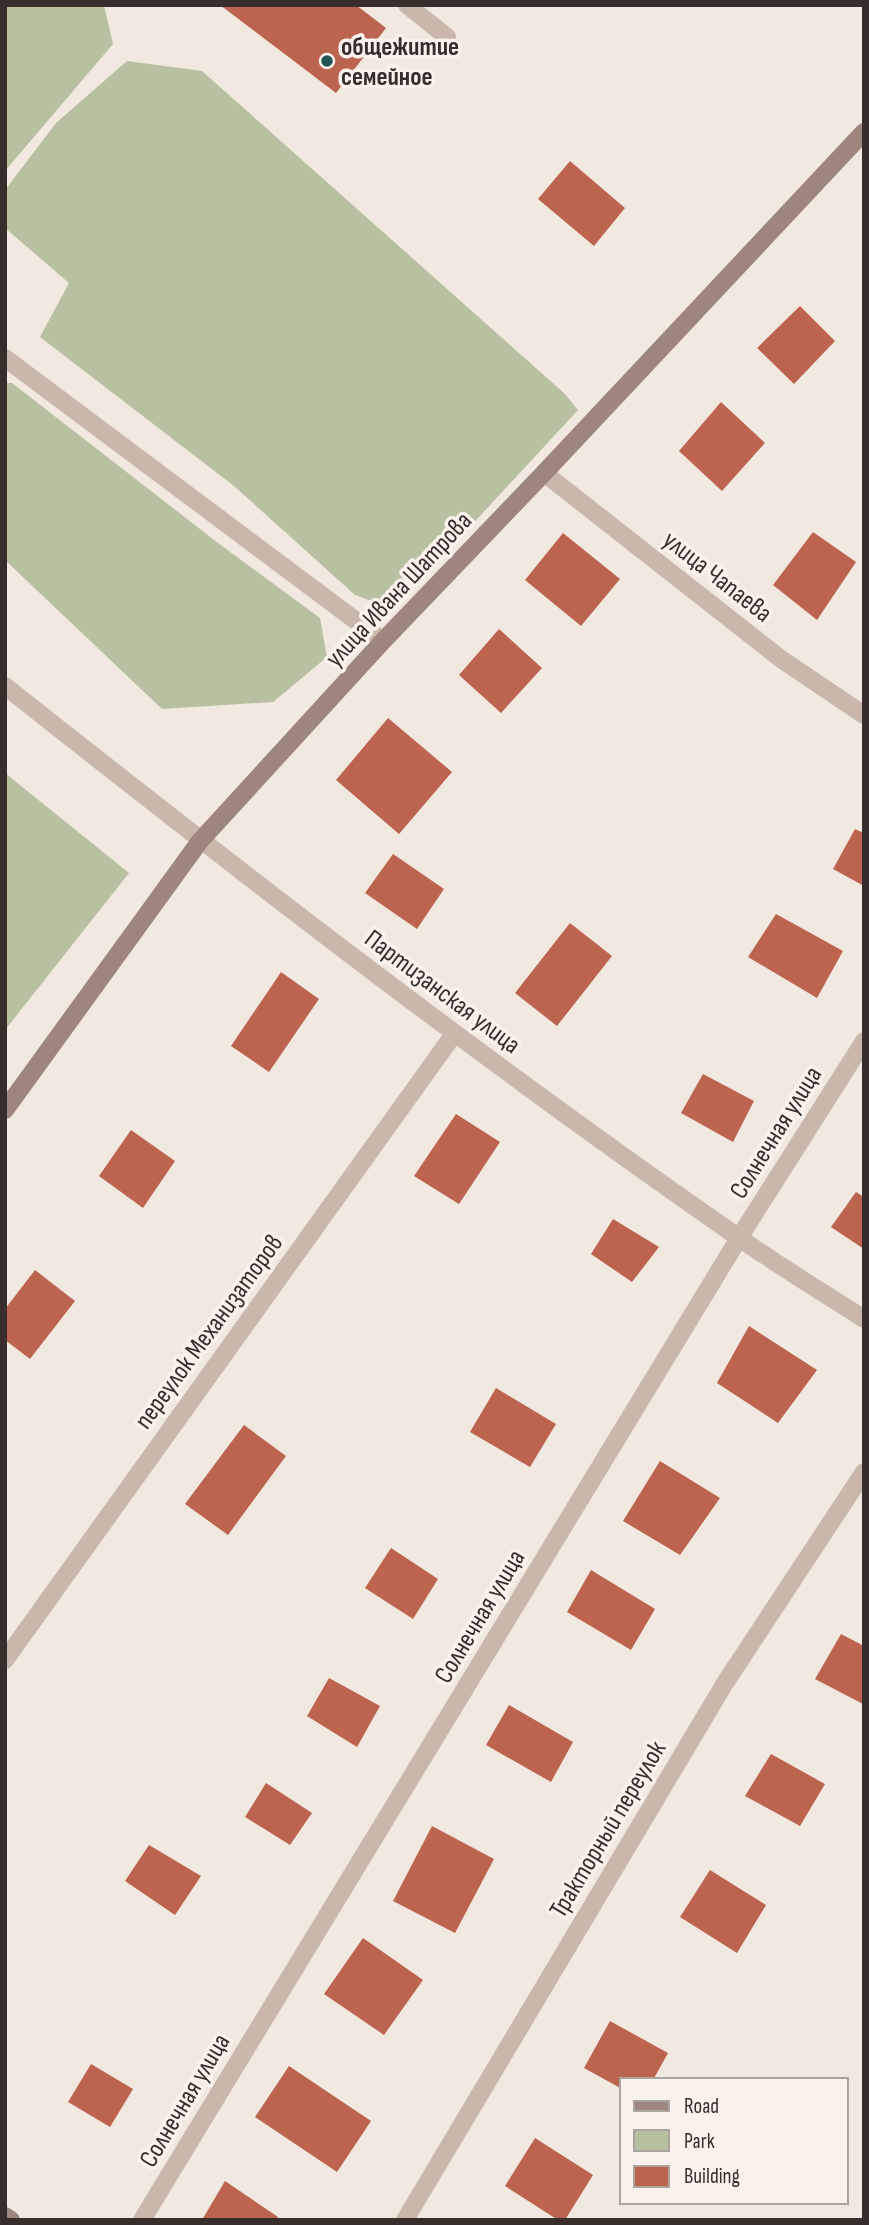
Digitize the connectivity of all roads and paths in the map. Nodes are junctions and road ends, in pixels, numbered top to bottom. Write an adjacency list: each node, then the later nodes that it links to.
1 (407, 5): 2 (street)
2 (447, 37)
3 (864, 132): 5 (main road, улица Ивана Шатрова)
4 (5, 358): 6 (street)
5 (544, 473): 6 (main road, улица Ивана Шатрова); 8 (street, улица Чапаева)
6 (383, 641): 9 (main road, улица Ивана Шатрова)
7 (5, 686): 9 (street, Партизанская улица)
8 (864, 715)
9 (200, 841): 10 (street, Партизанская улица); 12 (main road, улица Ивана Шатрова)
10 (454, 1034): 13 (street, Партизанская улица); 16 (street, переулок Механизаторов)
11 (864, 1041): 13 (street, Солнечная улица)
12 (5, 1110)
13 (739, 1238): 14 (street, Партизанская улица); 19 (street, Солнечная улица)
14 (864, 1319)
15 (864, 1472): 20 (street, Тракторный переулок)
16 (5, 1660)
17 (5, 2216): 18 (main road)
18 (11, 2220)
19 (142, 2220)
20 (405, 2220)

